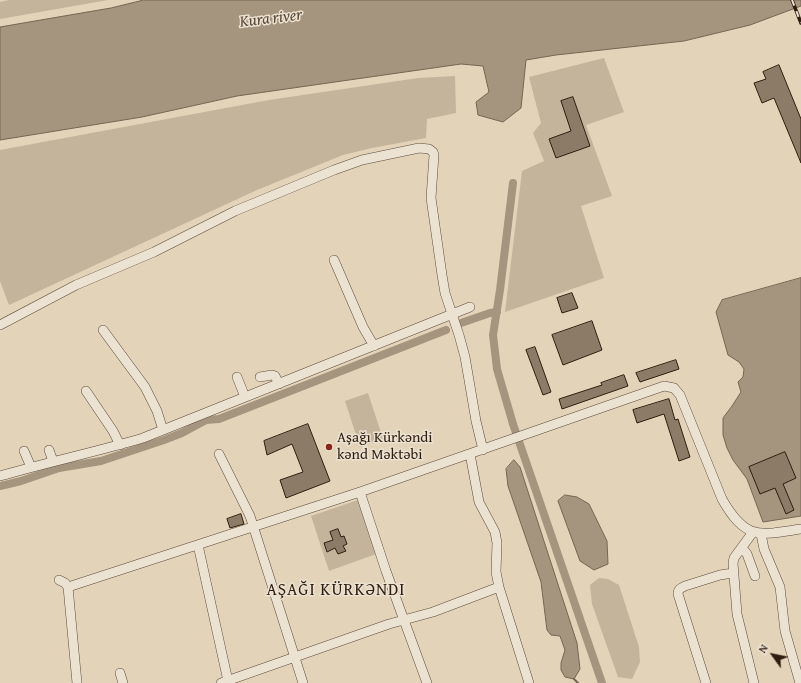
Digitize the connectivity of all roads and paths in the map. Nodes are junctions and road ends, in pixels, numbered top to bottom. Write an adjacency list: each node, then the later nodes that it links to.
1 (334, 260): 6 (street)
2 (470, 307): 3 (street)
3 (452, 314): 4 (street); 6 (street); 15 (street)
4 (0, 325)
5 (103, 330): 12 (street)
6 (374, 346): 9 (street)
7 (237, 377): 11 (street)
8 (260, 377): 9 (street)
9 (279, 384): 11 (street)
10 (86, 391): 13 (street)
11 (245, 397): 12 (street)
12 (163, 430): 13 (street)
13 (120, 445): 19 (street)
14 (49, 450): 19 (street)
15 (483, 450): 18 (street); 25 (street)
16 (24, 451): 20 (street)
17 (219, 454): 23 (street)
18 (470, 454): 22 (street); 32 (street)
19 (53, 461): 20 (street)
20 (31, 467): 21 (street)
21 (0, 476)
22 (360, 492): 23 (street); 33 (street)
23 (253, 527): 26 (street); 34 (street)
24 (801, 529): 25 (street)
25 (757, 533): 27 (street); 44 (street)
26 (198, 545): 31 (street); 36 (street)
27 (742, 548): 28 (street); 29 (street)
28 (733, 573): 42 (street); 43 (street)
29 (755, 576)
30 (59, 580): 31 (street)
31 (68, 587): 37 (street)
32 (499, 587): 33 (street); 41 (street)
33 (404, 619): 34 (street); 40 (street)
34 (294, 657): 36 (street); 39 (street)
35 (120, 673): 38 (street)
36 (231, 681)
37 (77, 683)
38 (123, 683)
39 (303, 683)
40 (427, 683)
41 (529, 683)
42 (706, 683)
43 (754, 683)
44 (800, 683)

